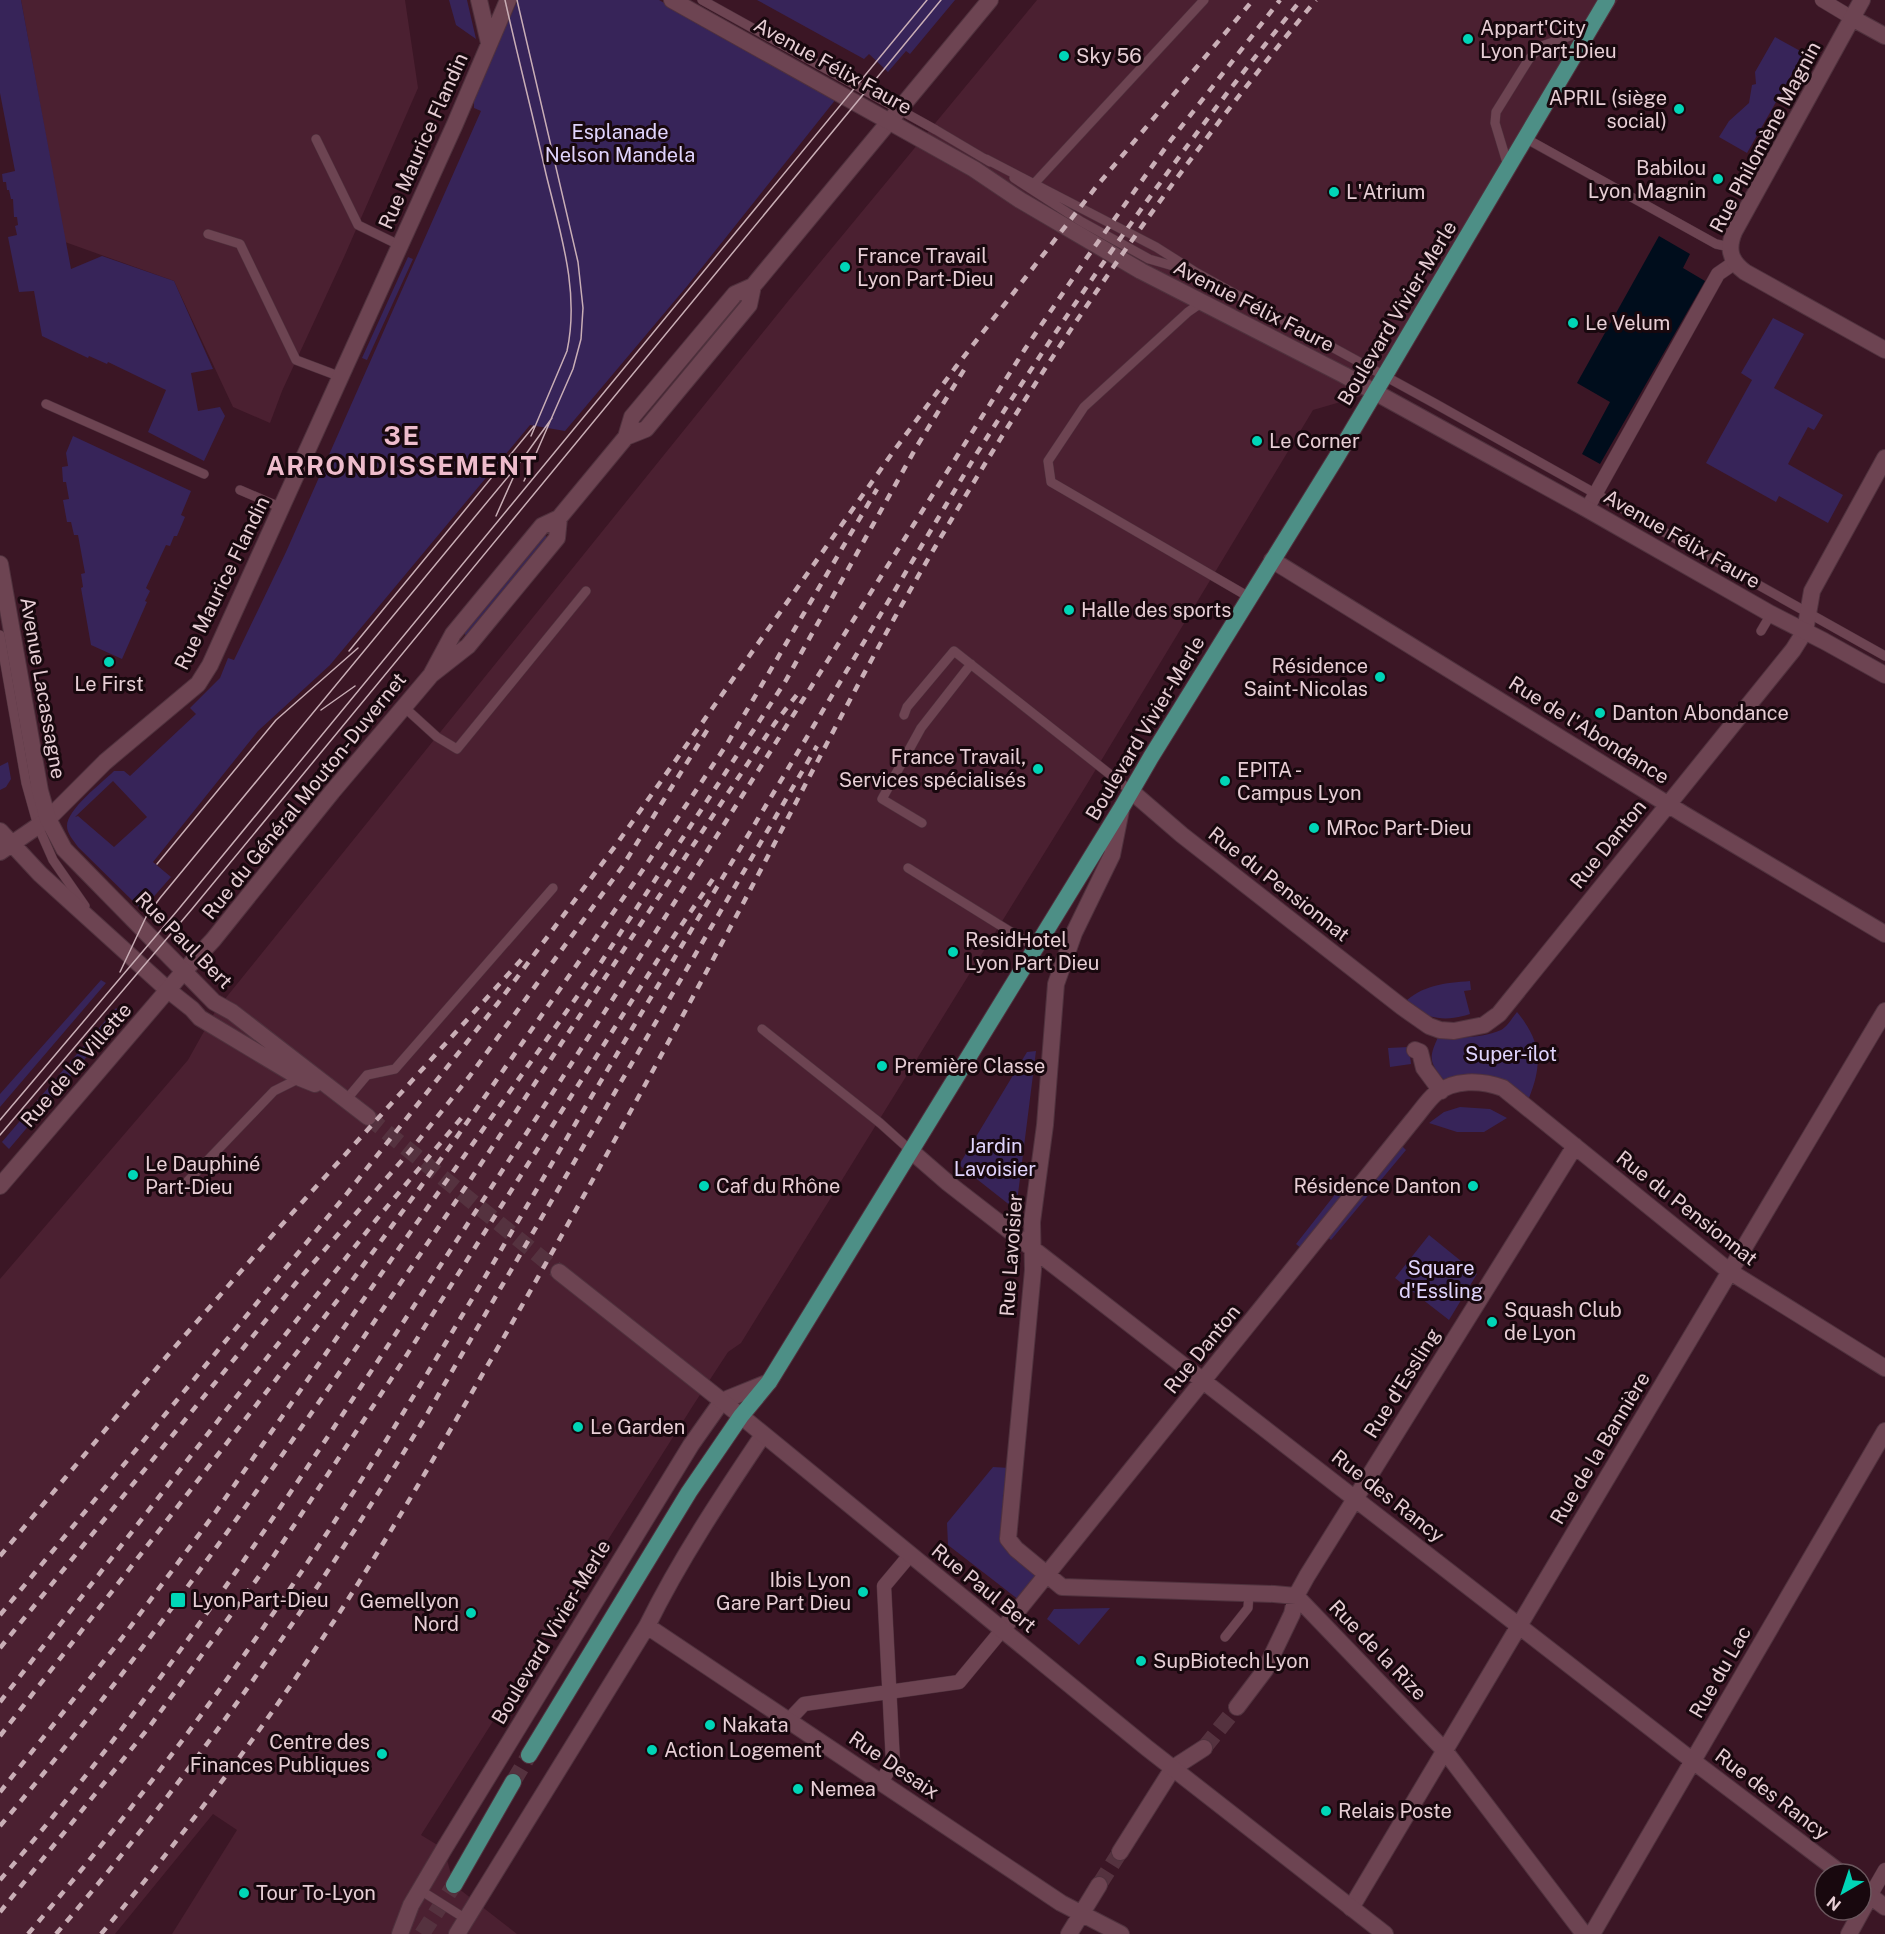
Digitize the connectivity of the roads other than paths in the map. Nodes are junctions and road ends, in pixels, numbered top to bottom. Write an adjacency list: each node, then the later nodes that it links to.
1 (478, 0): 13 (street)
2 (508, 0): 13 (street, Rue Maurice Flandin)
3 (672, 0): 14 (street, Avenue Félix Faure)
4 (702, 0): 14 (lane, Avenue Félix Faure)
5 (990, 0): 14 (street, Rue du Général Mouton-Duvernet)
6 (1204, 0): 18 (lane)
7 (1607, 0): 11 (main road, Boulevard Vivier-Merle)
8 (1822, 0): 10 (street)
9 (1862, 0): 10 (street, Rue Philomène Magnin)
10 (1852, 18): 12 (street); 21 (street, Rue Philomène Magnin)
11 (1589, 29): 15 (main road, Boulevard Vivier-Merle); 17 (lane)
12 (1885, 36)
13 (489, 43): 20 (street, Rue Maurice Flandin)
14 (895, 116): 18 (street, Avenue Félix Faure); 18 (lane, Avenue Félix Faure); 47 (street, Rue du Général Mouton-Duvernet)
15 (1525, 138): 17 (main road, Boulevard Vivier-Merle); 21 (lane)
16 (316, 139): 20 (lane)
17 (1508, 168): 25 (main road, Boulevard Vivier-Merle)
18 (1028, 191): 22 (lane, Avenue Félix Faure); 22 (lane, Avenue Félix Faure); 23 (street, Avenue Félix Faure)
19 (208, 234): 26 (lane)
20 (399, 245): 26 (street, Rue Maurice Flandin)
21 (1732, 255): 24 (street); 32 (street, Rue Philomène Magnin)
22 (1197, 273): 25 (lane, Avenue Félix Faure)
23 (1201, 303): 27 (street, Avenue Félix Faure); 38 (lane)
24 (1885, 350)
25 (1384, 376): 27 (main road, Boulevard Vivier-Merle); 32 (lane, Avenue Félix Faure)
26 (341, 377): 33 (street, Rue Maurice Flandin)
27 (1375, 392): 34 (street, Avenue Félix Faure); 35 (main road, Boulevard Vivier-Merle)
28 (46, 404): 30 (lane)
29 (1885, 458): 39 (street)
30 (204, 474)
31 (240, 490): 33 (lane)
32 (1596, 493): 34 (street, Rue Philomène Magnin); 39 (lane, Avenue Félix Faure)
33 (282, 508): 52 (street, Rue Maurice Flandin)
34 (1587, 508): 40 (street, Avenue Félix Faure)
35 (1272, 560): 38 (main road, Boulevard Vivier-Merle); 50 (street, Rue de l'Abondance)
36 (0, 564): 52 (street, Avenue Lacassagne)
37 (586, 591): 47 (lane)
38 (1249, 597): 49 (main road, Boulevard Vivier-Merle)
39 (1807, 613): 42 (street); 44 (lane, Avenue Félix Faure)
40 (1771, 614): 41 (lane); 42 (street, Avenue Félix Faure)
41 (1761, 631)
42 (1805, 631): 46 (street, Avenue Félix Faure); 50 (street, Rue Danton)
43 (0, 635): 52 (lane, Avenue Lacassagne)
44 (1885, 656)
45 (971, 664): 48 (lane); 49 (lane); 53 (lane)
46 (1885, 675)
47 (404, 707): 61 (street, Rue du Général Mouton-Duvernet)
48 (904, 715)
49 (1131, 791): 51 (main road, Boulevard Vivier-Merle); 63 (street, Rue du Pensionnat)
50 (1668, 804): 59 (street, Rue de l'Abondance); 63 (street, Rue Danton)
51 (1122, 807): 60 (main road, Boulevard Vivier-Merle); 75 (street, Rue Lavoisier)
52 (43, 823): 55 (street, Rue Maurice Flandin); 58 (lane, Rue Paul Bert); 61 (street, Rue Paul Bert)
53 (922, 823)
54 (0, 831): 55 (street, Rue Paul Bert)
55 (6, 848): 58 (street, Rue Paul Bert)
56 (908, 868): 60 (lane)
57 (553, 888): 69 (lane)
58 (96, 924): 62 (street, Rue Paul Bert)
59 (1885, 934)
60 (1035, 947): 72 (main road, Boulevard Vivier-Merle)
61 (184, 971): 62 (street, Rue de la Villette); 69 (street, Rue Paul Bert)
62 (168, 990): 67 (street, Rue Paul Bert); 73 (street, Rue de la Villette)
63 (1402, 1007)
64 (1885, 1011): 76 (street, Rue de la Bannière)
65 (762, 1029): 72 (lane)
66 (1415, 1050): 68 (street)
67 (300, 1078): 69 (street, Rue Paul Bert); 74 (lane)
68 (1438, 1093): 71 (street, Rue du Pensionnat); 79 (street, Rue Danton)
69 (341, 1097): 70 (street, Rue Paul Bert)
70 (368, 1117)
71 (1575, 1146): 76 (street, Rue du Pensionnat); 85 (street, Rue d'Essling)
72 (910, 1150): 75 (street, Rue des Rancy); 80 (main road, Boulevard Vivier-Merle)
73 (0, 1186)
74 (183, 1186)
75 (1032, 1248): 79 (street, Rue des Rancy); 87 (street, Rue Lavoisier)
76 (1729, 1271): 78 (street, Rue du Pensionnat); 90 (street, Rue de la Bannière)
77 (559, 1272): 81 (street, Rue Paul Bert)
78 (1885, 1368)
79 (1203, 1380): 85 (street, Rue des Rancy); 87 (street, Rue Danton)
80 (769, 1382): 81 (street); 82 (main road, Boulevard Vivier-Merle)
81 (722, 1401): 82 (street, Rue Paul Bert); 110 (street, Boulevard Vivier-Merle)
82 (741, 1416): 84 (street, Rue Paul Bert); 99 (main road, Boulevard Vivier-Merle)
83 (1885, 1431): 100 (street, Rue du Lac)
84 (763, 1435): 86 (street, Rue Paul Bert); 91 (street)
85 (1356, 1498): 89 (street, Rue d'Essling); 90 (street, Rue des Rancy)
86 (910, 1556): 92 (street, Rue Paul Bert); 94 (street)
87 (1047, 1575): 88 (street); 92 (street, Rue Danton)
88 (1249, 1593): 89 (street); 93 (lane)
89 (1296, 1596): 95 (street, Rue d'Essling); 98 (street, Rue de la Rize)
90 (1520, 1624): 98 (street, Rue de la Bannière); 100 (street, Rue des Rancy)
91 (647, 1626): 96 (street, Rue Desaix); 115 (street)
92 (1002, 1630): 94 (street); 101 (street, Rue Paul Bert)
93 (1225, 1637)
94 (889, 1691): 96 (street); 103 (street)
95 (1237, 1707)
96 (789, 1720): 103 (street, Rue Desaix)
97 (1204, 1748): 101 (street)
98 (1445, 1750): 113 (street, Rue de la Bannière); 121 (street, Rue de la Rize)
99 (529, 1755)
100 (1693, 1761): 105 (street, Rue des Rancy); 122 (street, Rue du Lac)
101 (1173, 1768): 104 (street); 113 (street, Rue Paul Bert)
102 (513, 1782): 109 (main road)
103 (881, 1782): 114 (street, Rue Desaix)
104 (1120, 1852)
105 (1826, 1862)
106 (1885, 1870): 107 (street)
107 (1873, 1884)
108 (1099, 1885): 114 (street)
109 (454, 1886)
110 (420, 1890): 115 (lane); 116 (street, Boulevard Vivier-Merle)
111 (1873, 1898): 112 (street)
112 (1885, 1907)
113 (1352, 1908): 120 (street, Rue Paul Bert)
114 (1082, 1913): 118 (street); 119 (street, Rue Desaix)
115 (466, 1919): 117 (street)
116 (400, 1934)
117 (457, 1934)
118 (1069, 1934)
119 (1121, 1934)
120 (1385, 1934)
121 (1584, 1934)
122 (1592, 1934)

